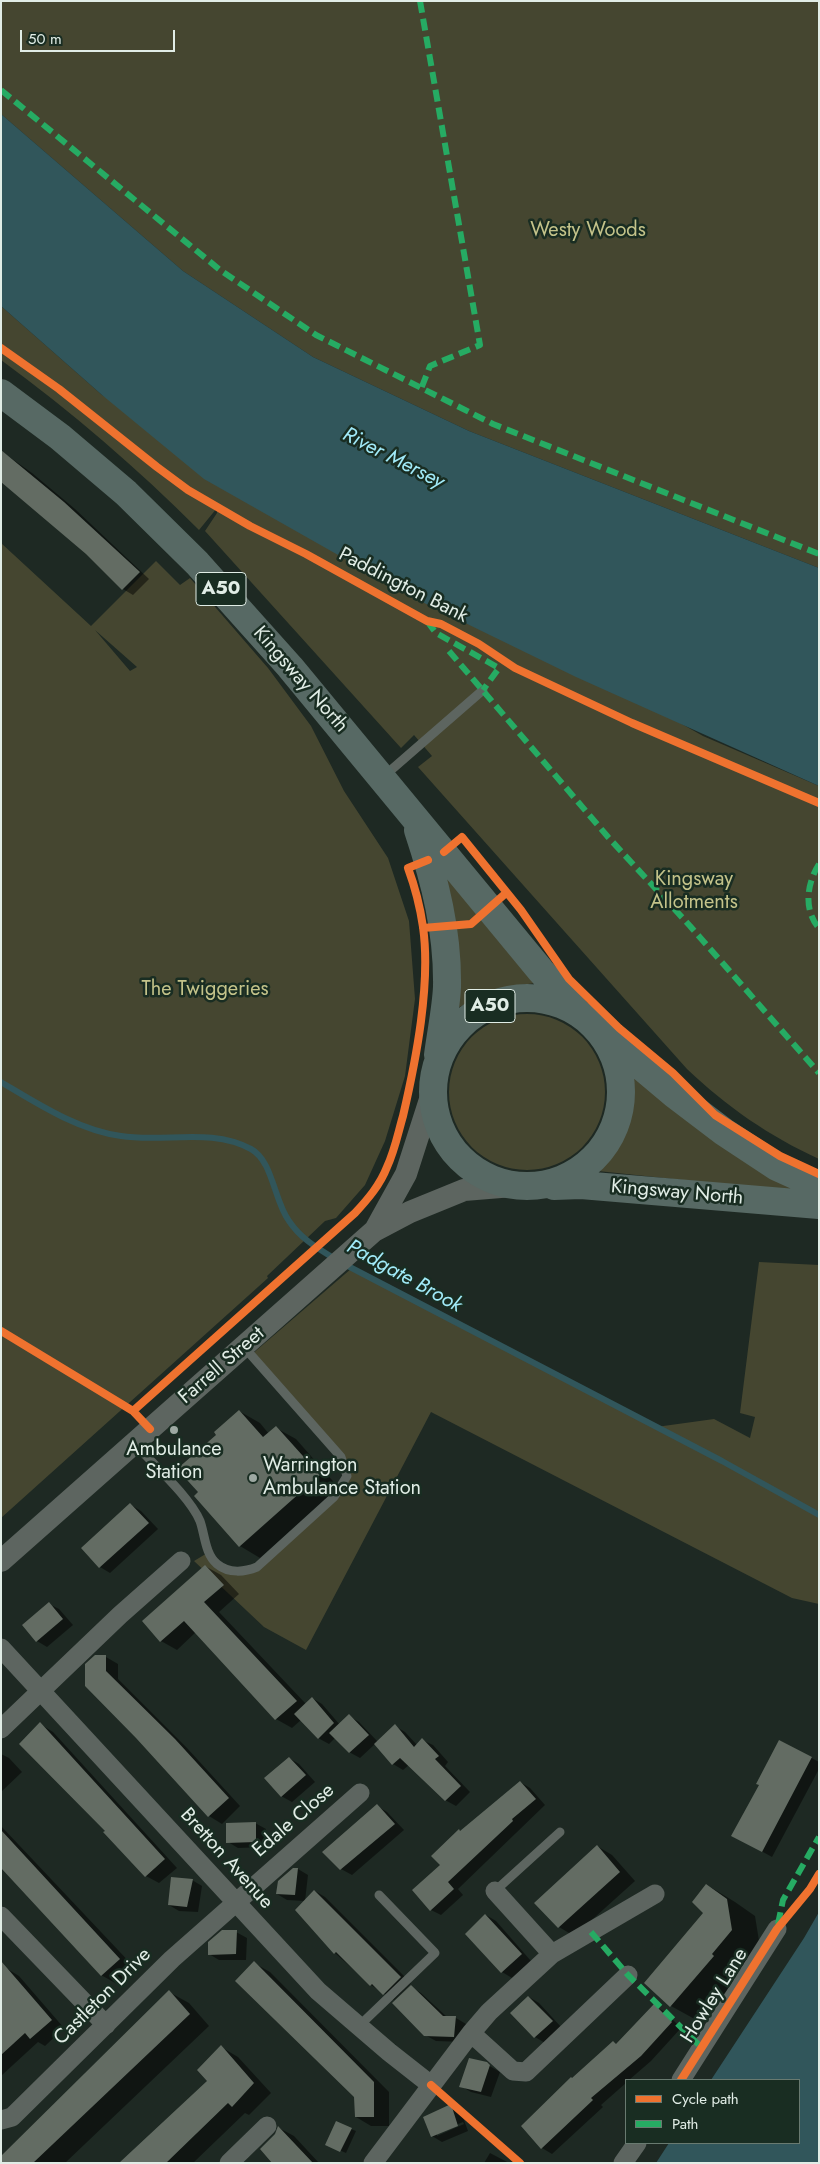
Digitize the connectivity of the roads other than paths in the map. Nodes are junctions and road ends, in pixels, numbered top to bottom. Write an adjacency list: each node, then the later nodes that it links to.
1 (1, 393): 3 (main road, Kingsway North / A50)
2 (483, 690): 3 (lane)
3 (383, 777): 4 (main road, Kingsway North / A50)
4 (412, 814): 5 (main road, Kingsway North / A50); 6 (main road, Kingsway North / A50)
5 (586, 1020): 6 (main road, A50); 7 (main road, A50); 8 (main road, Kingsway North / A50)
6 (434, 1080): 7 (main road, A50); 10 (street, Farrell Street)
7 (524, 1186): 9 (main road, Kingsway North / A50); 10 (street, Farrell Street)
8 (819, 1186)
9 (819, 1205)
10 (369, 1236): 11 (street, Farrell Street)
11 (244, 1347): 12 (street, Farrell Street); 12 (lane)
12 (135, 1444): 13 (street, Farrell Street)
13 (1, 1561)
14 (181, 1561): 16 (street)
15 (1, 1648): 16 (street, Bretton Avenue)
16 (41, 1693): 17 (street); 23 (street, Bretton Avenue)
17 (1, 1730)
18 (360, 1793): 23 (street, Edale Close)
19 (560, 1832): 20 (lane)
20 (495, 1891): 26 (street)
21 (655, 1894): 26 (street)
22 (379, 1895): 29 (lane)
23 (236, 1902): 28 (street, Castleton Drive); 29 (street, Bretton Avenue)
24 (1, 1916): 28 (street)
25 (777, 1929): 31 (street, Howley Lane)
26 (552, 1954): 30 (street)
27 (628, 1975): 30 (street)
28 (106, 2025): 33 (street, Castleton Drive)
29 (358, 2027): 32 (street, Bretton Avenue)
30 (471, 2033): 32 (street)
31 (682, 2079)
32 (431, 2085): 37 (street)
33 (1, 2120)
34 (267, 2126): 36 (street)
35 (636, 2144): 38 (street)
36 (238, 2160)
37 (372, 2163)
38 (623, 2163)

